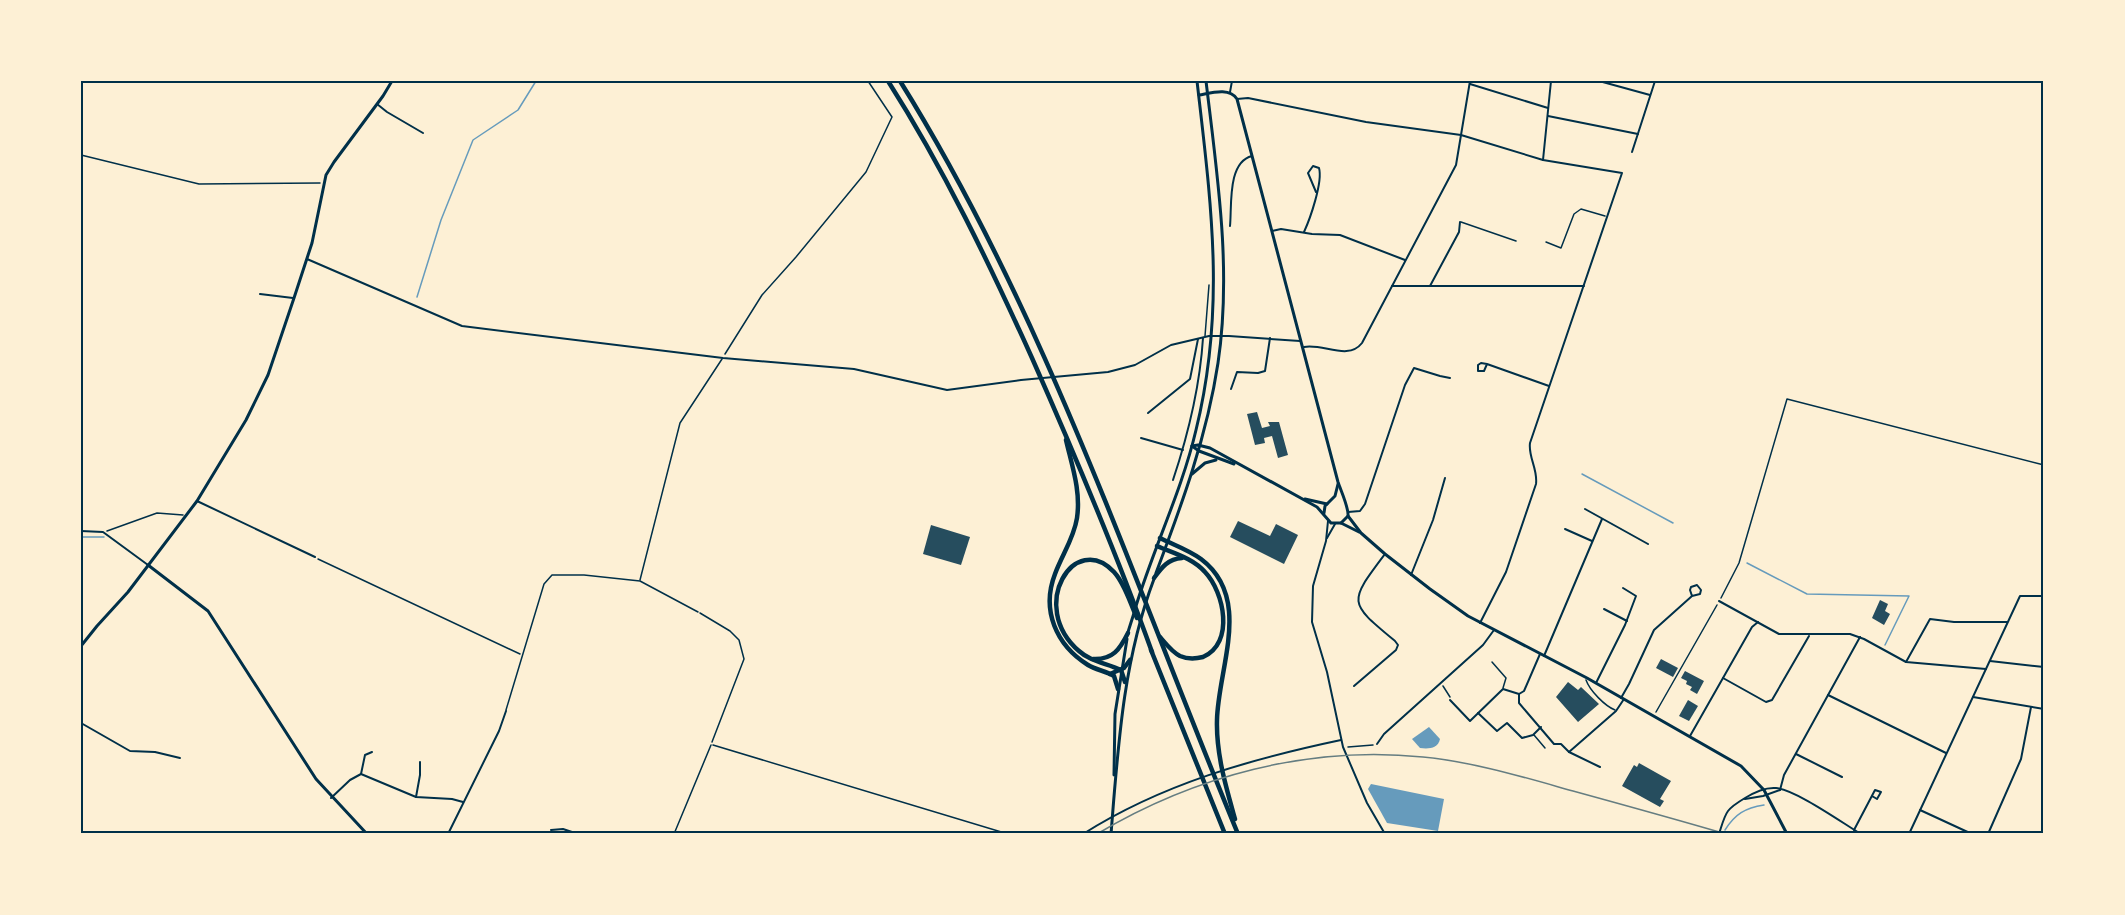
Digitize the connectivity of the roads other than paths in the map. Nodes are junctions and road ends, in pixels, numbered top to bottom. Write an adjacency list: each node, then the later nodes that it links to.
1 (392, 81): 16 (street)
2 (888, 81): 52 (highway)
3 (900, 81): 105 (highway)
4 (1197, 81): 13 (street)
5 (1206, 81): 12 (street)
6 (1232, 81): 11 (street)
7 (1551, 81): 17 (street)
8 (1599, 81): 14 (street)
9 (1655, 81): 14 (street)
10 (1470, 82): 17 (street); 21 (street)
11 (1230, 92): 12 (street); 15 (street)
12 (1207, 93): 13 (street); 55 (street)
13 (1199, 94): 54 (street)
14 (1650, 95): 20 (street)
15 (1237, 99): 21 (street); 23 (street)
16 (378, 104): 19 (street); 33 (street)
17 (1548, 108): 18 (street)
18 (1548, 116): 20 (street); 24 (street)
19 (423, 133)
20 (1638, 134): 22 (street)
21 (1461, 135): 24 (street); 34 (street)
22 (1632, 153)
23 (1252, 156): 28 (street); 29 (street)
24 (1544, 160): 26 (street)
25 (1316, 192): 25 (street); 30 (street)
26 (1608, 217): 32 (lane); 37 (street)
27 (1460, 222): 31 (lane); 38 (street)
28 (1230, 226)
29 (1272, 231): 30 (street); 44 (street)
30 (1304, 232): 34 (street)
31 (1516, 241)
32 (1546, 242)
33 (307, 259): 40 (street); 46 (street)
34 (1405, 260): 36 (street)
35 (1209, 285): 41 (lane)
36 (1392, 286): 38 (street); 45 (street)
37 (1584, 286): 38 (street); 49 (street)
38 (1429, 287)
39 (260, 294): 40 (street)
40 (294, 298): 66 (street)
41 (1206, 337): 42 (street); 43 (street); 56 (street)
42 (1270, 338): 44 (street); 50 (street)
43 (1198, 339): 46 (street); 51 (street)
44 (1301, 341): 45 (street)
45 (1303, 348): 63 (street)
46 (723, 358): 92 (lane)
47 (1487, 364): 49 (street)
48 (1450, 378): 71 (street)
49 (1549, 386): 100 (street)
50 (1231, 389)
51 (1148, 412)
52 (1061, 423): 109 (highway); 119 (highway)
53 (1140, 438): 56 (street)
54 (1192, 446): 55 (street); 57 (street); 79 (street)
55 (1200, 446): 57 (street); 59 (street)
56 (1183, 450): 62 (street)
57 (1199, 451): 58 (street); 60 (street)
58 (1219, 460): 59 (street); 60 (street)
59 (1239, 466): 64 (street)
60 (1192, 474): 82 (street)
61 (1445, 478): 90 (street)
62 (1173, 480)
63 (1338, 482): 65 (street); 67 (street)
64 (1301, 498): 68 (street); 70 (street)
65 (1333, 500): 67 (street); 68 (street)
66 (197, 501): 87 (street); 89 (street)
67 (1344, 502): 71 (street)
68 (1327, 504): 70 (street)
69 (1586, 509): 72 (street)
70 (1324, 513): 73 (street)
71 (1348, 514): 74 (street); 78 (street)
72 (1602, 519): 81 (street); 83 (street)
73 (1328, 521): 75 (street); 80 (street)
74 (1341, 523): 75 (street); 78 (street)
75 (1335, 524): 80 (street)
76 (1565, 529): 81 (street)
77 (81, 531): 89 (street)
78 (1361, 533): 86 (street)
79 (1160, 538): 82 (highway); 84 (street)
80 (1326, 541): 144 (street)
81 (1592, 541): 110 (street)
82 (1168, 542): 85 (street); 167 (highway)
83 (1648, 544)
84 (1157, 546): 85 (highway); 104 (street)
85 (1165, 550): 88 (highway); 91 (street)
86 (1385, 554): 90 (street); 124 (street)
87 (315, 557)
88 (1185, 558): 91 (highway); 105 (highway)
89 (148, 565): 108 (street); 162 (street)
90 (1412, 575): 100 (street)
91 (1154, 578): 112 (street)
92 (640, 581): 98 (lane); 137 (lane)
93 (1623, 588): 99 (street)
94 (1692, 596): 131 (street)
95 (2044, 596): 102 (street)
96 (1719, 601): 101 (street)
97 (1604, 609): 99 (street)
98 (698, 612)
99 (1627, 621): 123 (street)
100 (1480, 622): 103 (street)
101 (1758, 622): 106 (street); 121 (street)
102 (2007, 622): 113 (street); 115 (street)
103 (1494, 630): 110 (street); 145 (street)
104 (1128, 633): 111 (highway); 118 (street)
105 (1158, 635): 167 (highway)
106 (1809, 635): 107 (street); 121 (street)
107 (1860, 637): 115 (street); 129 (street)
108 (81, 646)
109 (1152, 652): 111 (highway); 176 (highway)
110 (1542, 655): 120 (street); 128 (street)
111 (1090, 659): 118 (highway)
112 (1130, 660): 118 (highway); 122 (street)
113 (1990, 661): 116 (street); 117 (street)
114 (1492, 662): 126 (lane)
115 (1906, 662): 117 (street)
116 (2044, 667)
117 (1986, 669): 130 (street)
118 (1121, 670): 119 (highway); 122 (highway); 125 (street)
119 (1110, 674): 125 (highway)
120 (1587, 678): 123 (street); 127 (lane)
121 (1723, 678): 143 (street)
122 (1125, 682): 159 (street)
123 (1597, 684): 127 (lane); 131 (street)
124 (1354, 686)
125 (1118, 689): 159 (street)
126 (1503, 689): 128 (street); 139 (street)
127 (1594, 691): 138 (lane)
128 (1519, 694): 141 (street)
129 (1828, 695): 150 (street); 151 (street)
130 (1973, 698): 135 (street); 150 (street)
131 (1623, 699): 134 (street); 143 (street)
132 (1450, 700): 139 (street)
133 (1616, 703): 134 (lane)
134 (1621, 705): 138 (street)
135 (2031, 707): 136 (street); 184 (street)
136 (2044, 709)
137 (506, 711): 165 (street)
138 (1616, 711): 149 (street)
139 (1478, 713): 142 (street)
140 (81, 723): 152 (street)
141 (1541, 727): 142 (street); 149 (street)
142 (1533, 735): 147 (lane)
143 (1690, 736): 157 (street)
144 (1341, 740): 174 (street); 178 (street)
145 (1377, 744)
146 (711, 745): 173 (lane)
147 (1545, 748)
148 (372, 752): 155 (street)
149 (1569, 752): 154 (street)
150 (1946, 753): 166 (street)
151 (1796, 754): 156 (street); 158 (street)
152 (180, 758)
153 (420, 762): 163 (street)
154 (1600, 767)
155 (361, 774): 162 (street); 163 (street)
156 (1842, 777)
157 (1764, 790): 158 (street); 160 (street); 164 (street)
158 (1780, 790): 160 (street); 169 (street)
159 (1115, 795): 175 (street)
160 (1767, 795): 164 (street); 180 (street)
161 (1872, 796): 169 (street)
162 (331, 798): 170 (street)
163 (416, 798): 165 (street)
164 (1744, 799): 179 (street)
165 (462, 801): 171 (street)
166 (1920, 810): 182 (street); 183 (street)
167 (1231, 811): 177 (highway)
168 (551, 830): 172 (street)
169 (1854, 830): 181 (street)
170 (367, 834)
171 (448, 834)
172 (578, 834)
173 (674, 834)
174 (1083, 834)
175 (1111, 834)
176 (1225, 834)
177 (1239, 834)
178 (1385, 834)
179 (1719, 834)
180 (1787, 834)
181 (1861, 834)
182 (1909, 834)
183 (1972, 834)
184 (1988, 834)

